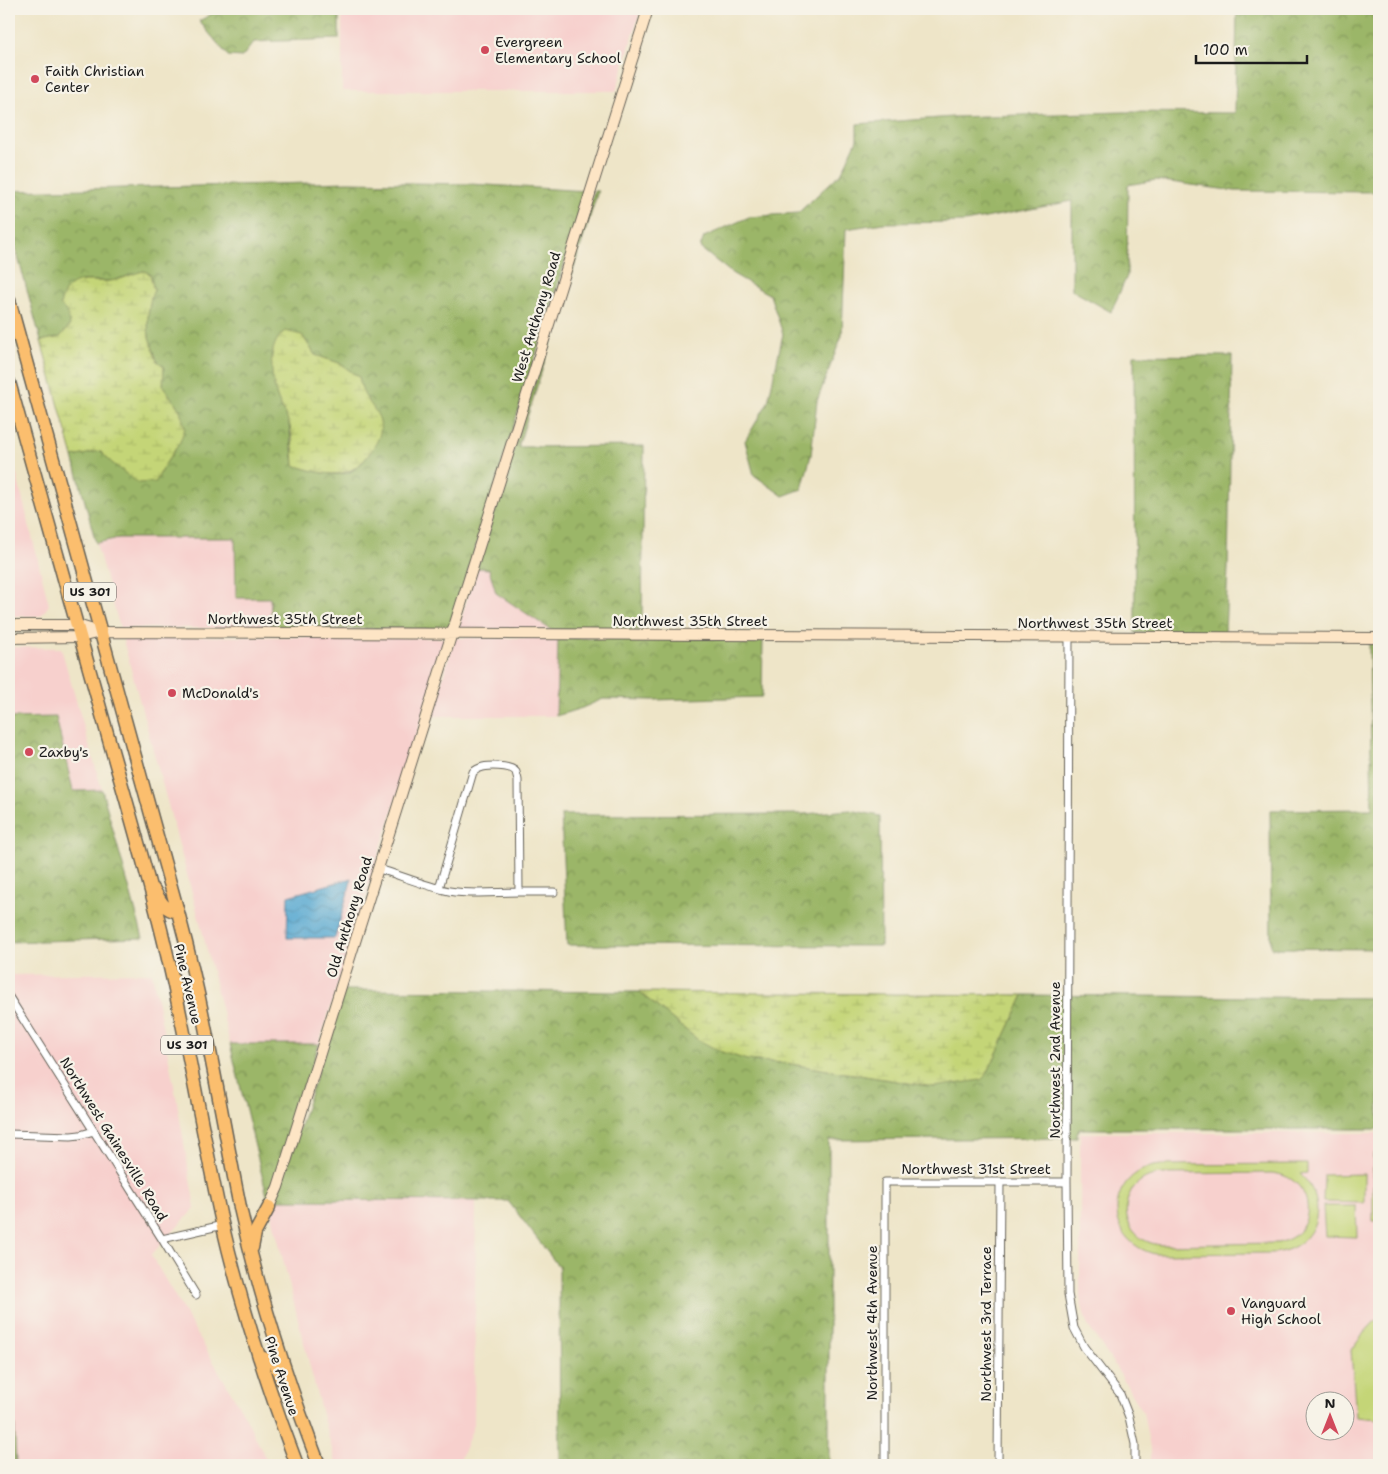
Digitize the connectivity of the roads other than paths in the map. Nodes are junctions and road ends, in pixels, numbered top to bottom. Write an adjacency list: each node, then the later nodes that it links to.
1 (648, 9): 7 (street, West Anthony Road)
2 (9, 302): 6 (highway, US 301)
3 (9, 382): 5 (highway, US 301)
4 (9, 625): 5 (street, Northwest 35th Street)
5 (79, 631): 6 (street, Northwest 35th Street); 9 (street, Northwest 35th Street); 12 (highway, Pine Avenue / US 301)
6 (101, 632): 7 (street, Northwest 35th Street); 16 (highway, Pine Avenue / US 301)
7 (452, 633): 8 (street, Northwest 35th Street); 11 (street, Old Anthony Road)
8 (1069, 637): 10 (street, Northwest 35th Street); 22 (street, Northwest 2nd Avenue)
9 (9, 638)
10 (1379, 638)
11 (379, 868): 13 (street); 23 (street, Old Anthony Road)
12 (146, 875): 16 (highway); 25 (highway, Pine Avenue / US 301)
13 (439, 888): 14 (street); 14 (street)
14 (519, 892): 15 (street)
15 (554, 892)
16 (178, 912): 24 (highway, Pine Avenue / US 301)
17 (9, 997): 18 (street, Northwest Gainesville Road)
18 (94, 1131): 19 (street); 26 (street, Northwest Gainesville Road)
19 (10, 1134)
20 (885, 1182): 21 (street, Northwest 31st Street); 34 (street, Northwest 4th Avenue)
21 (1000, 1182): 22 (street, Northwest 31st Street); 35 (street, Northwest 3rd Terrace)
22 (1067, 1182): 36 (street, Northwest 2nd Avenue)
23 (269, 1207): 24 (highway); 27 (highway)
24 (241, 1213): 27 (highway, Pine Avenue / US 301)
25 (223, 1225): 26 (street); 27 (highway); 28 (highway, Pine Avenue / US 301)
26 (162, 1239): 29 (street, Northwest Gainesville Road)
27 (252, 1253): 30 (highway, Pine Avenue / US 301)
28 (237, 1280): 30 (highway); 31 (highway, Pine Avenue / US 301)
29 (196, 1295)
30 (278, 1344): 32 (highway, Pine Avenue / US 301)
31 (259, 1357): 32 (highway); 33 (highway, Pine Avenue / US 301)
32 (318, 1463)
33 (297, 1465)
34 (885, 1465)
35 (998, 1465)
36 (1135, 1465)

